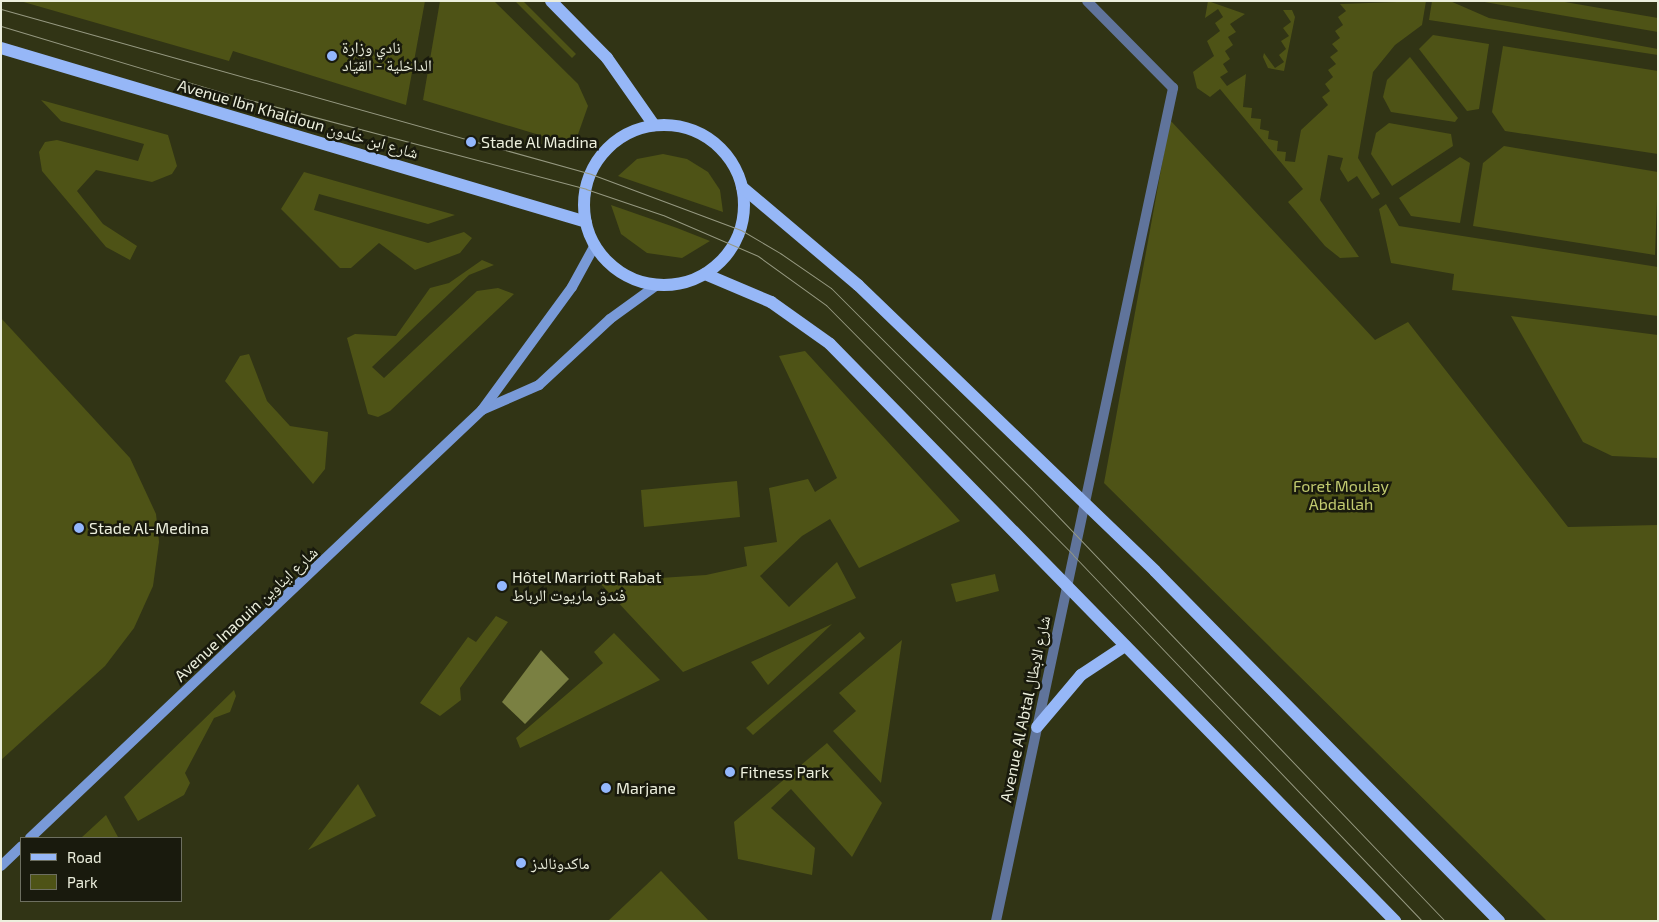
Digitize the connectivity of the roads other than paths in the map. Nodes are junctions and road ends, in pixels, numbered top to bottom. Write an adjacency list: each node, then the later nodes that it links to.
1 (551, 1): 4 (main road)
2 (1087, 1): 11 (street, Avenue Al Abtal شارع الابطال)
3 (1, 48): 6 (main road, Avenue Ibn Khaldoun شارع ابن خلدون)
4 (654, 125): 5 (main road); 6 (main road)
5 (742, 187): 8 (main road); 11 (main road)
6 (586, 222): 7 (main road)
7 (595, 245): 9 (main road); 10 (main road, Avenue Inaouin شارع ايناوين)
8 (705, 274): 9 (main road); 12 (main road)
9 (657, 285): 10 (main road, Avenue Inaouin شارع ايناوين)
10 (482, 410): 15 (main road, Avenue Inaouin شارع ايناوين)
11 (1084, 504): 12 (street, Avenue Al Abtal شارع الابطال); 20 (main road)
12 (1066, 588): 13 (main road); 14 (street, Avenue Al Abtal شارع الابطال)
13 (1125, 646): 14 (main road); 19 (main road)
14 (1037, 727): 18 (street, Avenue Al Abtal شارع الابطال)
15 (31, 837)
16 (20, 848): 17 (main road)
17 (1, 866)
18 (996, 921)
19 (1395, 921)
20 (1499, 921)

